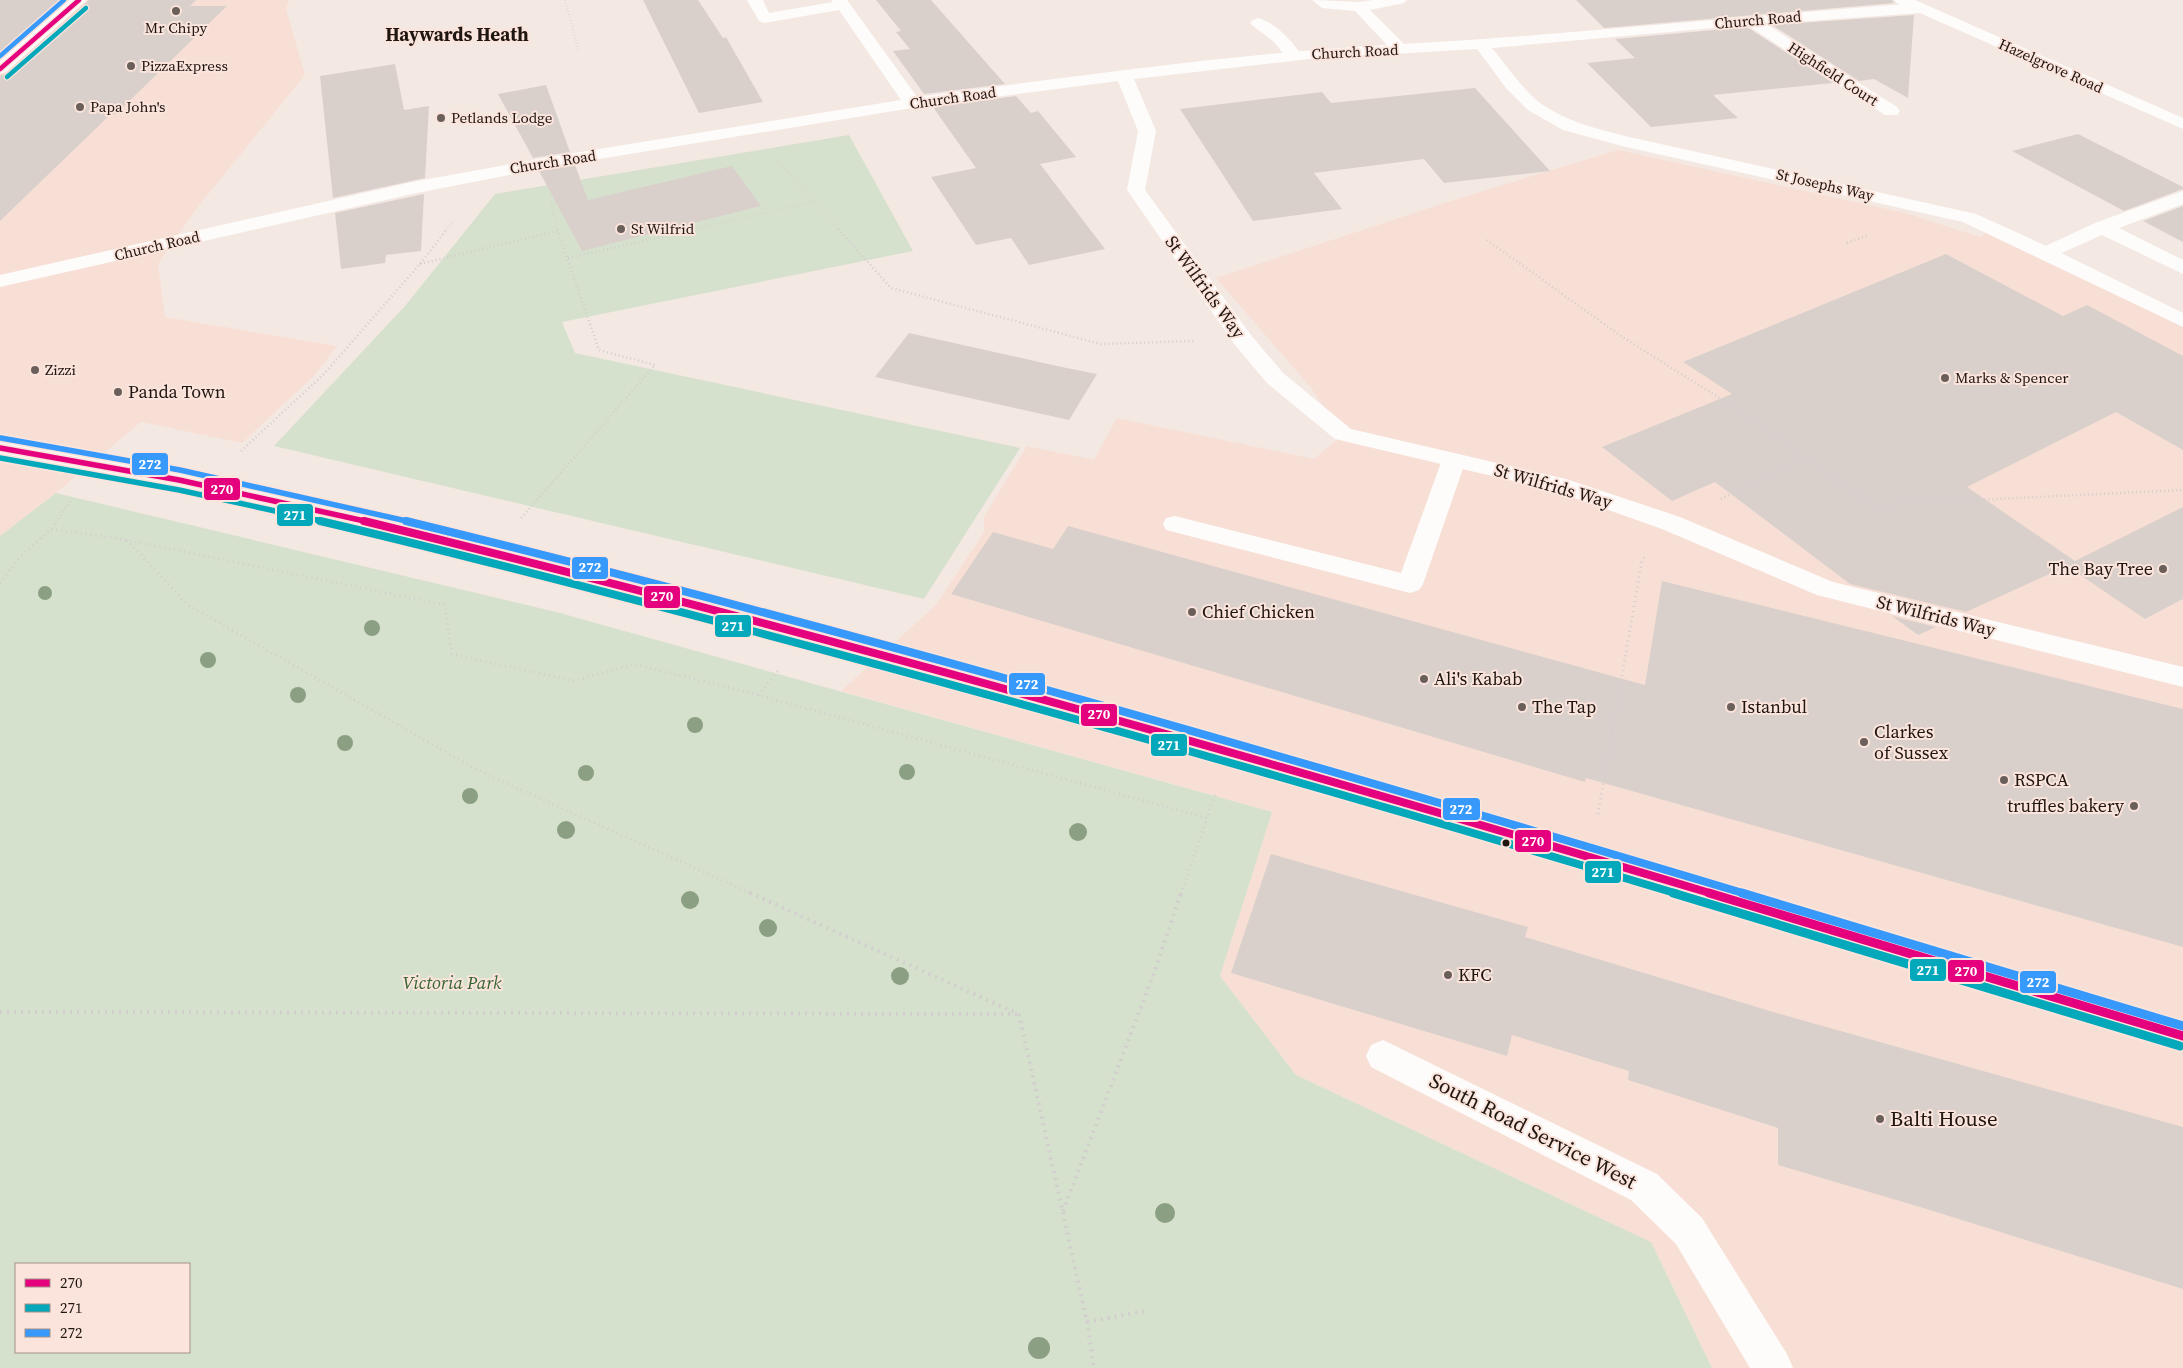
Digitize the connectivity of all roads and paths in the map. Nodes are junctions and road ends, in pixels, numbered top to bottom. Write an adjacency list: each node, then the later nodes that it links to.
1 (79, 0): 16 (street)
2 (565, 0): 14 (path)
3 (755, 0): 7 (street)
4 (1320, 0): 8 (street)
5 (1399, 0): 8 (street)
6 (1902, 0): 9 (street, Hazelgrove Road)
7 (841, 3): 18 (street)
8 (1358, 7): 13 (street)
9 (1918, 8): 10 (street, Church Road); 20 (street, Hazelgrove Road)
10 (1750, 20): 12 (street, Church Road); 19 (street, Highfield Court)
11 (1258, 23): 15 (street)
12 (1481, 44): 13 (street, Church Road); 29 (street, St Josephs Way)
13 (1400, 49): 15 (street, Church Road)
14 (579, 52)
15 (1294, 56): 17 (street, Church Road)
16 (0, 69)
17 (1124, 75): 18 (street, Church Road); 35 (street, St Wilfrids Way)
18 (912, 103): 21 (street, Church Road)
19 (1891, 111)
20 (2183, 124)
21 (751, 130): 24 (path); 33 (street, Church Road)
22 (550, 196): 27 (path)
23 (2183, 197): 26 (street)
24 (814, 202): 30 (path); 35 (path)
25 (459, 213): 31 (path)
26 (2102, 227): 29 (street); 32 (street)
27 (557, 231): 30 (path); 31 (path)
28 (1487, 240): 38 (path)
29 (2046, 253): 34 (street, St Josephs Way)
30 (568, 258): 46 (path)
31 (420, 264): 37 (path)
32 (2183, 268)
33 (0, 281)
34 (2183, 321)
35 (1243, 340): 39 (street, St Wilfrids Way)
36 (0, 448): 46 (street)
37 (241, 451)
38 (1806, 458): 40 (path); 42 (path)
39 (1454, 460): 42 (street, St Wilfrids Way); 43 (street)
40 (2183, 490)
41 (73, 497): 44 (path)
42 (1671, 522): 48 (street, St Wilfrids Way); 51 (path)
43 (1175, 524)
44 (51, 529): 45 (path); 47 (path)
45 (126, 540): 50 (path); 53 (path)
46 (490, 552): 49 (street)
47 (0, 583)
48 (2183, 677)
49 (1230, 752): 50 (path); 51 (street)
50 (1207, 818): 56 (path)
51 (1589, 859): 54 (street)
52 (0, 1012): 53 (path)
53 (1019, 1014): 56 (path)
54 (2183, 1036)
55 (1384, 1056): 60 (street, South Road Service West)
56 (1063, 1211): 58 (path)
57 (1145, 1311): 58 (path)
58 (1087, 1322): 59 (path)
59 (1094, 1368)
60 (1773, 1368)

